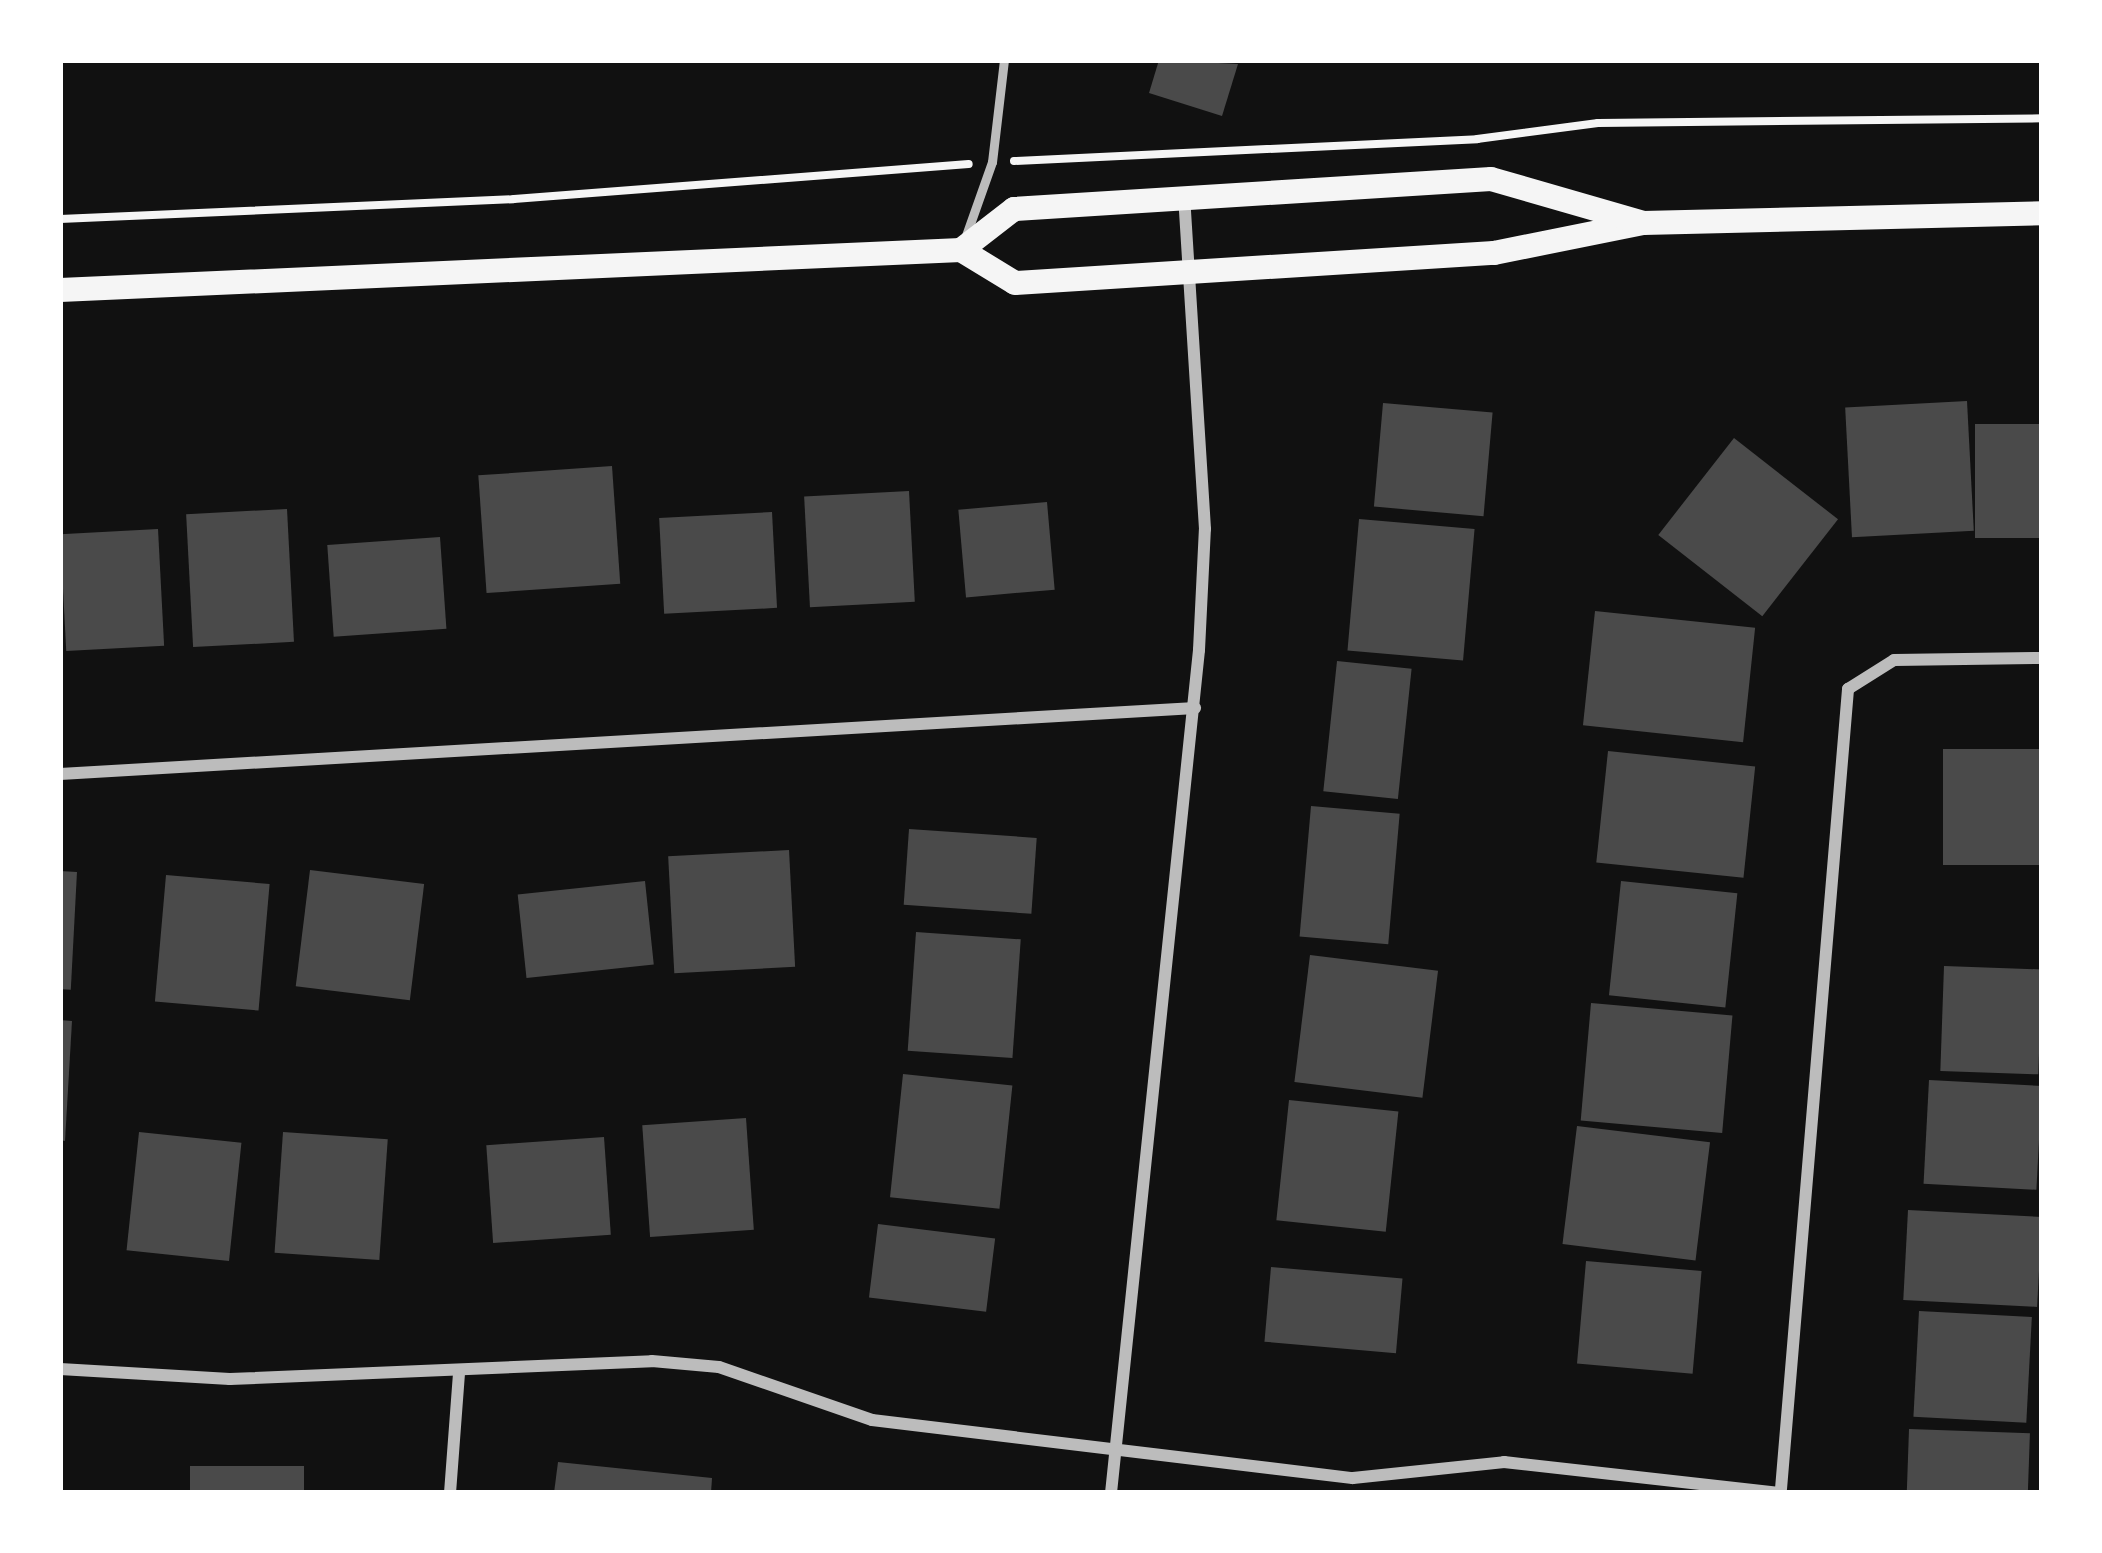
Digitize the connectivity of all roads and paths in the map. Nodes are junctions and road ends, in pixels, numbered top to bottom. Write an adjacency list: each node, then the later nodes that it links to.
1 (1004, 60): 3 (lane)
2 (2042, 118): 3 (path)
3 (992, 162): 6 (path); 8 (lane)
4 (1184, 197): 7 (main road); 8 (main road); 9 (street)
5 (2042, 213): 7 (main road)
6 (60, 219)
7 (1643, 223): 9 (main road)
8 (961, 250): 9 (main road); 10 (main road)
9 (1190, 273): 12 (street)
10 (60, 290)
11 (2042, 658): 17 (street)
12 (1195, 708): 13 (street); 16 (street)
13 (60, 774)
14 (60, 1369): 15 (street)
15 (459, 1374): 16 (street); 18 (street)
16 (1116, 1444): 17 (street); 19 (street)
17 (1781, 1491)
18 (450, 1493)
19 (1111, 1493)

